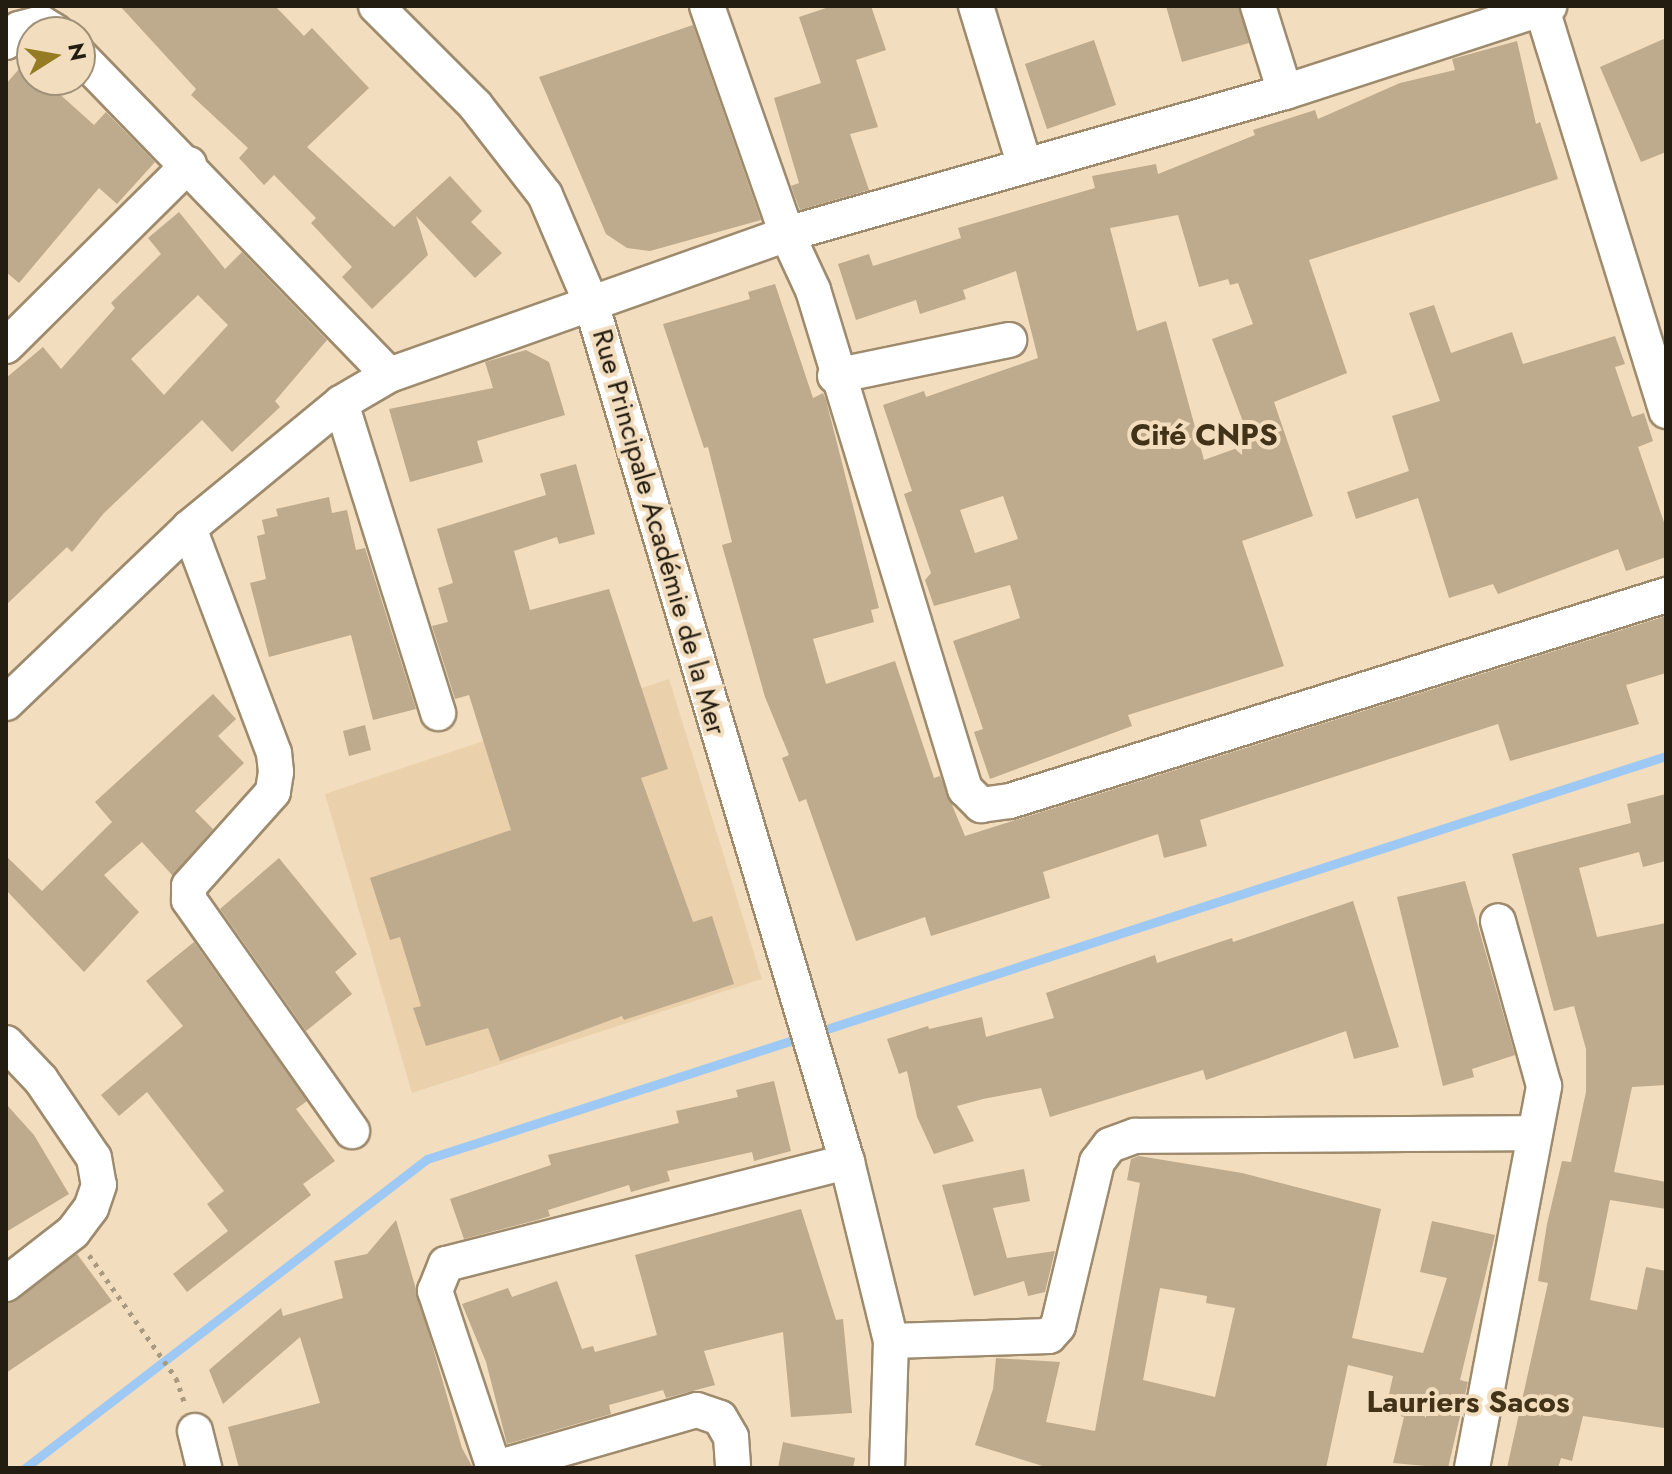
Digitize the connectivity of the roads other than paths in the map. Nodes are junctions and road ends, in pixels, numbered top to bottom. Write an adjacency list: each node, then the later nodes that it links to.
1 (376, 6): 11 (street)
2 (707, 6): 10 (street)
3 (976, 6): 9 (street)
4 (1258, 6): 7 (street)
5 (1544, 7): 7 (street); 17 (street)
6 (96, 72): 8 (street)
7 (1285, 92): 9 (street)
8 (189, 164): 13 (street); 14 (street)
9 (1025, 166): 10 (street)
10 (787, 234): 11 (street); 15 (street)
11 (591, 303): 14 (street, Rue Principale Académie de la Mer); 26 (street, Rue Principale Académie de la Mer)
12 (1009, 340): 15 (street)
13 (6, 346)
14 (389, 375): 16 (street, Rue Principale Académie de la Mer)
15 (835, 376): 19 (street)
16 (341, 403): 18 (street, Rue Principale Académie de la Mer); 21 (street)
17 (1666, 411)
18 (189, 528): 20 (street, Rue Principale Académie de la Mer); 24 (street)
19 (1666, 595)
20 (6, 703)
21 (438, 713)
22 (1498, 921): 25 (street)
23 (6, 1043): 27 (street)
24 (352, 1131)
25 (1535, 1133): 28 (street); 34 (street)
26 (847, 1162): 28 (street, Rue Principale Académie de la Mer); 31 (street)
27 (6, 1284)
28 (891, 1341): 33 (street, Rue Principale Académie de la Mer)
29 (195, 1431): 30 (street)
30 (204, 1468)
31 (495, 1468): 32 (street)
32 (733, 1468)
33 (887, 1468)
34 (1472, 1468)

